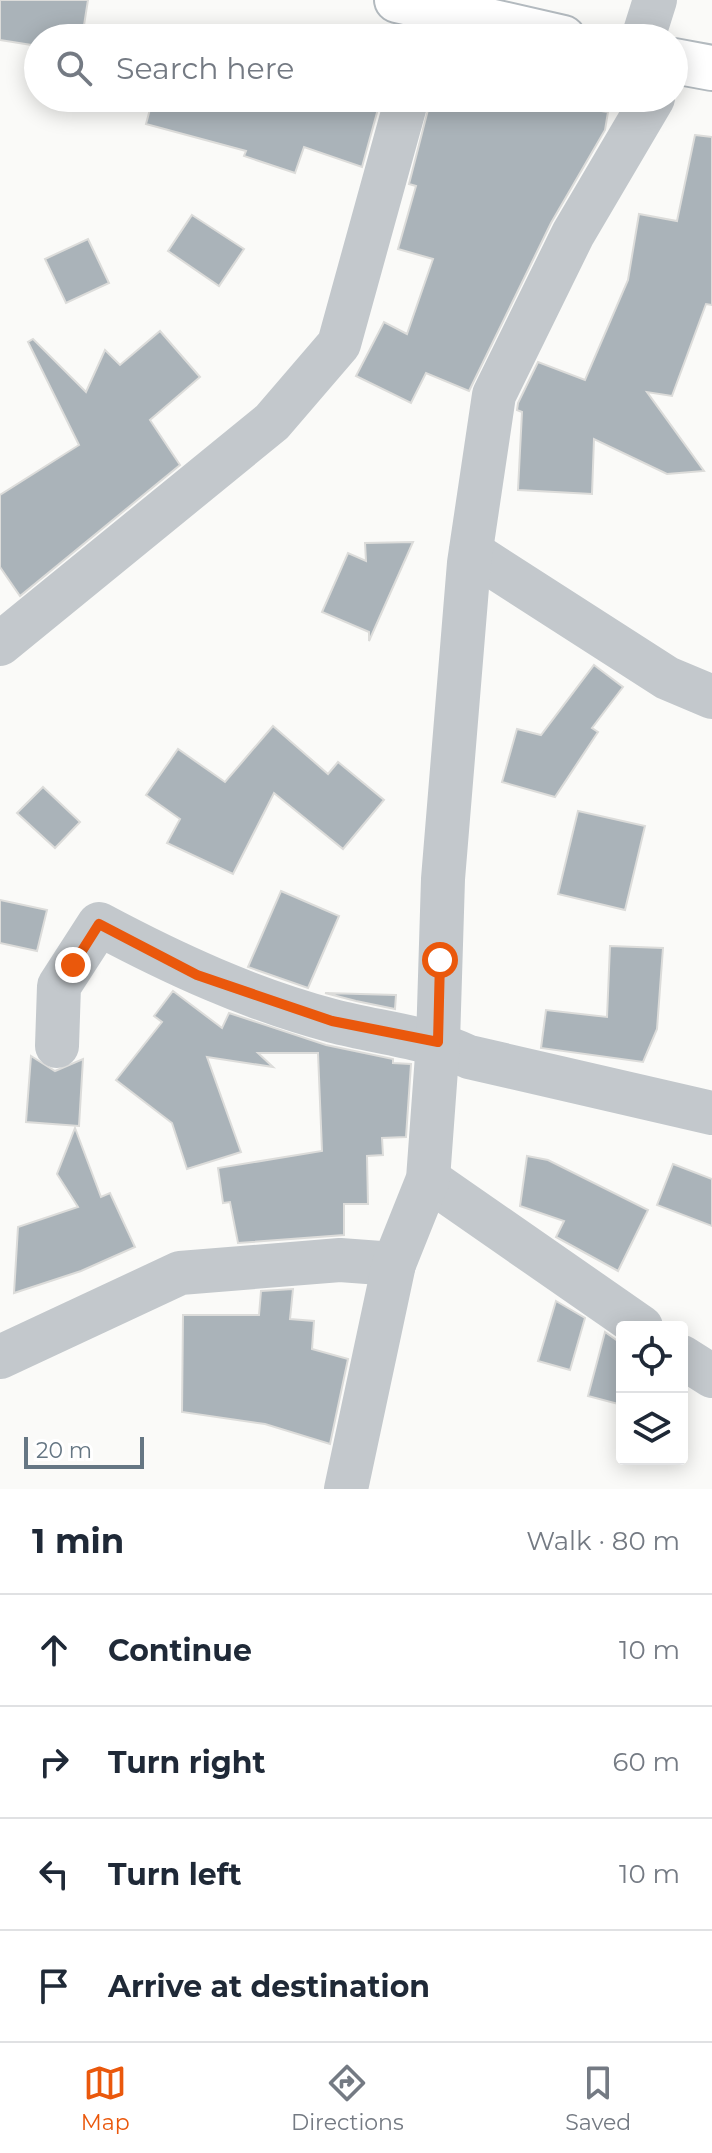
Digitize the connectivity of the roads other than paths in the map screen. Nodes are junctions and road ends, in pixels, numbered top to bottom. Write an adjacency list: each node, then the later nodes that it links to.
1 (655, 0): 4 (street)
2 (417, 15): 3 (street)
3 (474, 24)
4 (647, 24)
5 (688, 64): 6 (street)
6 (712, 68)
7 (403, 112): 10 (street)
8 (645, 112): 9 (street)
9 (471, 552): 11 (street); 12 (street)
10 (0, 644)
11 (712, 697)
12 (438, 1042): 13 (street); 14 (street); 15 (street)
13 (57, 1046)
14 (712, 1113)
15 (428, 1179): 16 (street); 17 (street)
16 (394, 1264): 18 (street); 21 (street)
17 (632, 1321)
18 (0, 1357)
19 (688, 1361): 20 (street)
20 (712, 1376)
21 (346, 1489)

